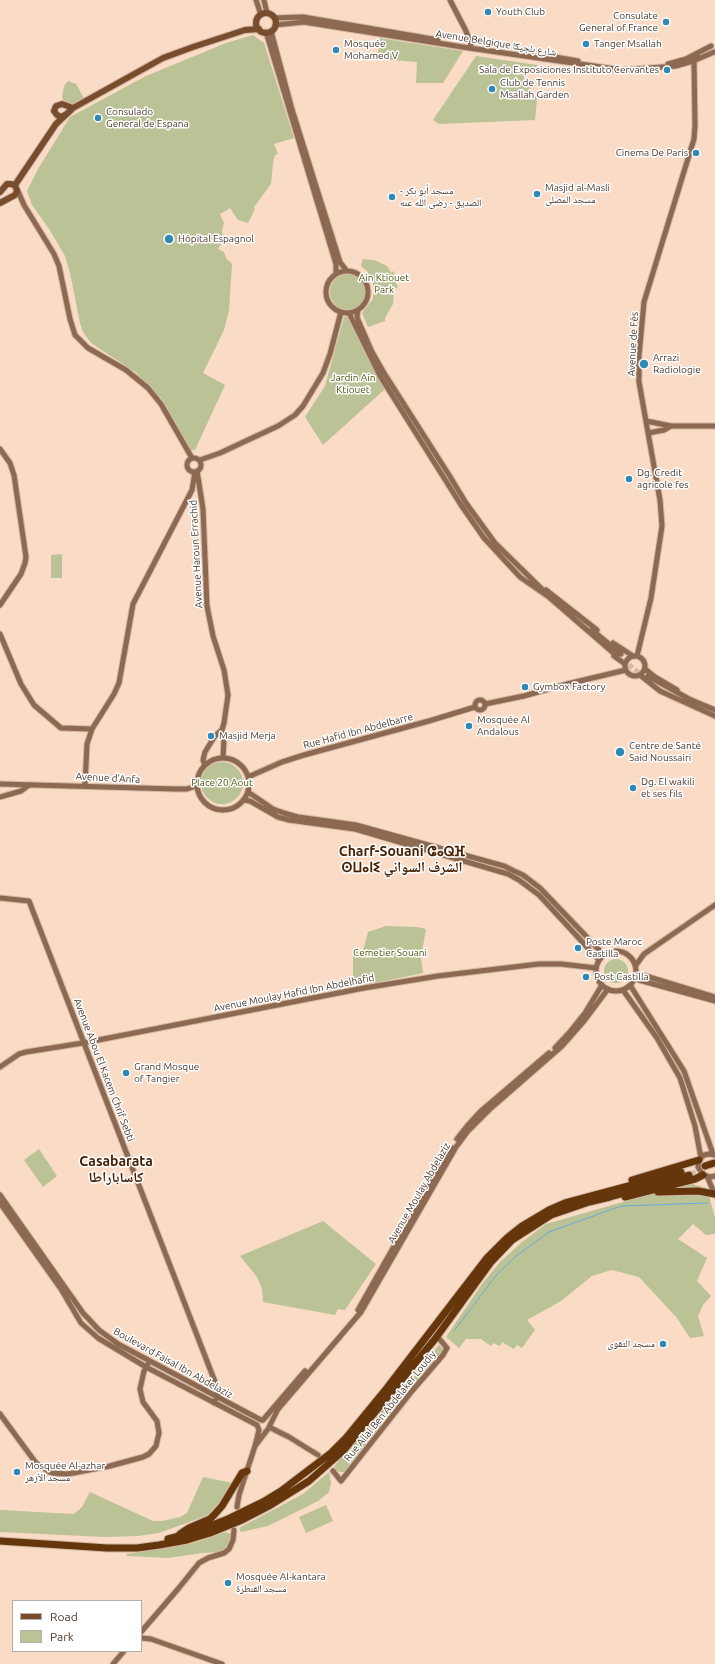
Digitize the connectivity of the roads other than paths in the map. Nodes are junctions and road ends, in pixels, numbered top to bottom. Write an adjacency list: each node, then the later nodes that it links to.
1 (256, 0): 4 (main road)
2 (264, 0): 4 (main road)
3 (450, 0): 12 (main road)
4 (264, 14): 5 (main road); 6 (main road)
5 (274, 18): 7 (main road); 12 (main road, Avenue Belgique شارع بلجيكا)
6 (256, 22): 8 (main road); 9 (main road)
7 (275, 25): 10 (main road); 16 (main road, Avenue Belgique شارع بلجيكا)
8 (245, 30): 9 (main road); 18 (main road)
9 (259, 30): 10 (main road)
10 (269, 32): 27 (main road); 28 (main road)
11 (715, 41): 13 (main road)
12 (471, 45): 15 (main road, Avenue Belgique شارع بلجيكا)
13 (711, 46): 14 (main road); 15 (main road)
14 (714, 53): 16 (main road, Avenue Belgique شارع بلجيكا)
15 (697, 55): 16 (main road)
16 (694, 61): 32 (main road, Avenue de Fès)
17 (62, 105): 18 (main road); 19 (main road); 20 (main road)
18 (73, 108): 20 (main road)
19 (56, 114): 20 (main road); 21 (main road)
20 (66, 114): 21 (main road)
21 (56, 124): 22 (main road)
22 (16, 187): 23 (main road); 24 (main road); 26 (main road)
23 (2, 190): 24 (main road)
24 (13, 196): 25 (main road); 26 (main road)
25 (0, 203)
26 (24, 205): 37 (main road)
27 (346, 270): 28 (main road); 29 (main road)
28 (336, 273): 30 (main road)
29 (358, 310): 31 (main road); 42 (main road)
30 (341, 312): 31 (main road); 38 (main road)
31 (349, 313): 42 (main road)
32 (646, 421): 33 (main road); 35 (main road, Avenue de Fès)
33 (671, 426): 34 (main road); 35 (main road)
34 (715, 426)
35 (648, 433): 46 (main road, Avenue de Fès)
36 (0, 448): 43 (main road)
37 (192, 458): 38 (main road); 39 (main road)
38 (200, 460): 39 (main road)
39 (196, 471): 40 (main road); 41 (main road, Avenue Haroun Errachid)
40 (192, 490): 41 (main road); 55 (main road)
41 (202, 492): 56 (main road, Avenue Haroun Errachid)
42 (540, 589): 45 (main road); 46 (main road); 47 (main road)
43 (0, 606)
44 (0, 634): 55 (main road)
45 (619, 655)
46 (635, 656): 47 (main road); 48 (main road)
47 (625, 664): 49 (main road)
48 (645, 668): 50 (main road); 52 (main road)
49 (626, 670): 50 (main road); 59 (main road, Rue Hafid Ibn Abdelbarre)
50 (640, 675): 52 (main road)
51 (648, 678): 52 (main road)
52 (706, 709): 53 (main road); 54 (main road)
53 (715, 710)
54 (715, 716)
55 (92, 729): 62 (main road)
56 (222, 730): 57 (main road, Avenue Haroun Errachid); 58 (main road, Avenue Haroun Errachid)
57 (223, 758): 58 (main road); 59 (main road)
58 (205, 765): 63 (main road)
59 (248, 777): 65 (main road)
60 (0, 784): 61 (main road, Avenue d'Anfa)
61 (29, 785): 62 (main road, Avenue d'Anfa); 67 (main road, Avenue d'Anfa)
62 (85, 785): 64 (main road, Avenue d'Anfa)
63 (196, 786): 64 (main road, Avenue d'Anfa); 66 (main road)
64 (187, 789): 66 (main road, Avenue d'Anfa)
65 (248, 792): 68 (main road); 72 (main road)
66 (199, 795): 68 (main road)
67 (0, 797)
68 (244, 800): 74 (main road)
69 (0, 898): 85 (main road, Avenue Abou El Kacem Chrif Sebti)
70 (715, 905): 71 (main road)
71 (644, 954): 73 (main road); 75 (main road)
72 (604, 955): 73 (main road); 74 (main road)
73 (631, 956): 75 (main road)
74 (599, 960): 76 (main road)
75 (636, 965): 77 (main road)
76 (596, 968): 79 (main road); 85 (main road, Avenue Moulay Hafid Ibn Abdelhafid)
77 (636, 973): 78 (main road); 83 (main road)
78 (635, 979): 80 (main road); 84 (main road)
79 (602, 985): 81 (main road); 87 (main road, Avenue Moulay Abdelaziz)
80 (630, 985): 82 (main road); 89 (main road)
81 (608, 989): 82 (main road); 87 (main road, Avenue Moulay Abdelaziz)
82 (623, 990): 90 (main road)
83 (715, 997)
84 (715, 1001)
85 (83, 1043): 86 (main road, Avenue Moulay Hafid Ibn Abdelhafid); 103 (main road, Avenue Abou El Kacem Chrif Sebti)
86 (0, 1067)
87 (520, 1080): 88 (main road, Avenue Moulay Abdelaziz)
88 (452, 1151): 105 (main road, Avenue Moulay Abdelaziz); 107 (main road, Avenue Moulay Abdelaziz)
89 (714, 1154): 90 (main road)
90 (700, 1159): 93 (main road); 96 (highway)
91 (715, 1165): 93 (highway)
92 (689, 1172): 96 (highway)
93 (705, 1172): 94 (main road); 95 (highway); 98 (main road)
94 (715, 1176)
95 (652, 1191): 96 (highway); 98 (highway)
96 (610, 1194): 100 (highway); 115 (highway)
97 (0, 1195): 101 (main road, Boulevard Faisal Ibn Abdelaziz)
98 (715, 1195)
99 (0, 1203): 102 (main road, Boulevard Faisal Ibn Abdelaziz)
100 (438, 1339): 111 (main road, Rue Allal Ben Abdelaker Loudiy); 116 (highway)
101 (150, 1361): 102 (main road); 103 (main road, Boulevard Faisal Ibn Abdelaziz)
102 (146, 1367): 103 (main road, Boulevard Faisal Ibn Abdelaziz); 104 (main road)
103 (215, 1400): 105 (main road, Boulevard Faisal Ibn Abdelaziz); 106 (main road, Boulevard Faisal Ibn Abdelaziz)
104 (0, 1414)
105 (262, 1420): 106 (main road, Avenue Moulay Abdelaziz); 107 (main road, Boulevard Faisal Ibn Abdelaziz)
106 (258, 1427): 107 (main road, Boulevard Faisal Ibn Abdelaziz); 108 (main road, Avenue Moulay Abdelaziz)
107 (268, 1428): 108 (main road, Avenue Moulay Abdelaziz); 109 (main road)
108 (255, 1446): 110 (main road, Avenue Moulay Abdelaziz)
109 (318, 1455)
110 (247, 1471): 112 (main road, Avenue Moulay Abdelaziz); 115 (highway)
111 (332, 1471)
112 (237, 1507)
113 (234, 1530): 117 (main road)
114 (0, 1537): 115 (highway)
115 (173, 1538)
116 (0, 1541)
117 (142, 1631)
118 (144, 1638): 121 (main road); 122 (main road)
119 (123, 1652): 120 (main road)
120 (113, 1664)
121 (212, 1664)
122 (222, 1664)

